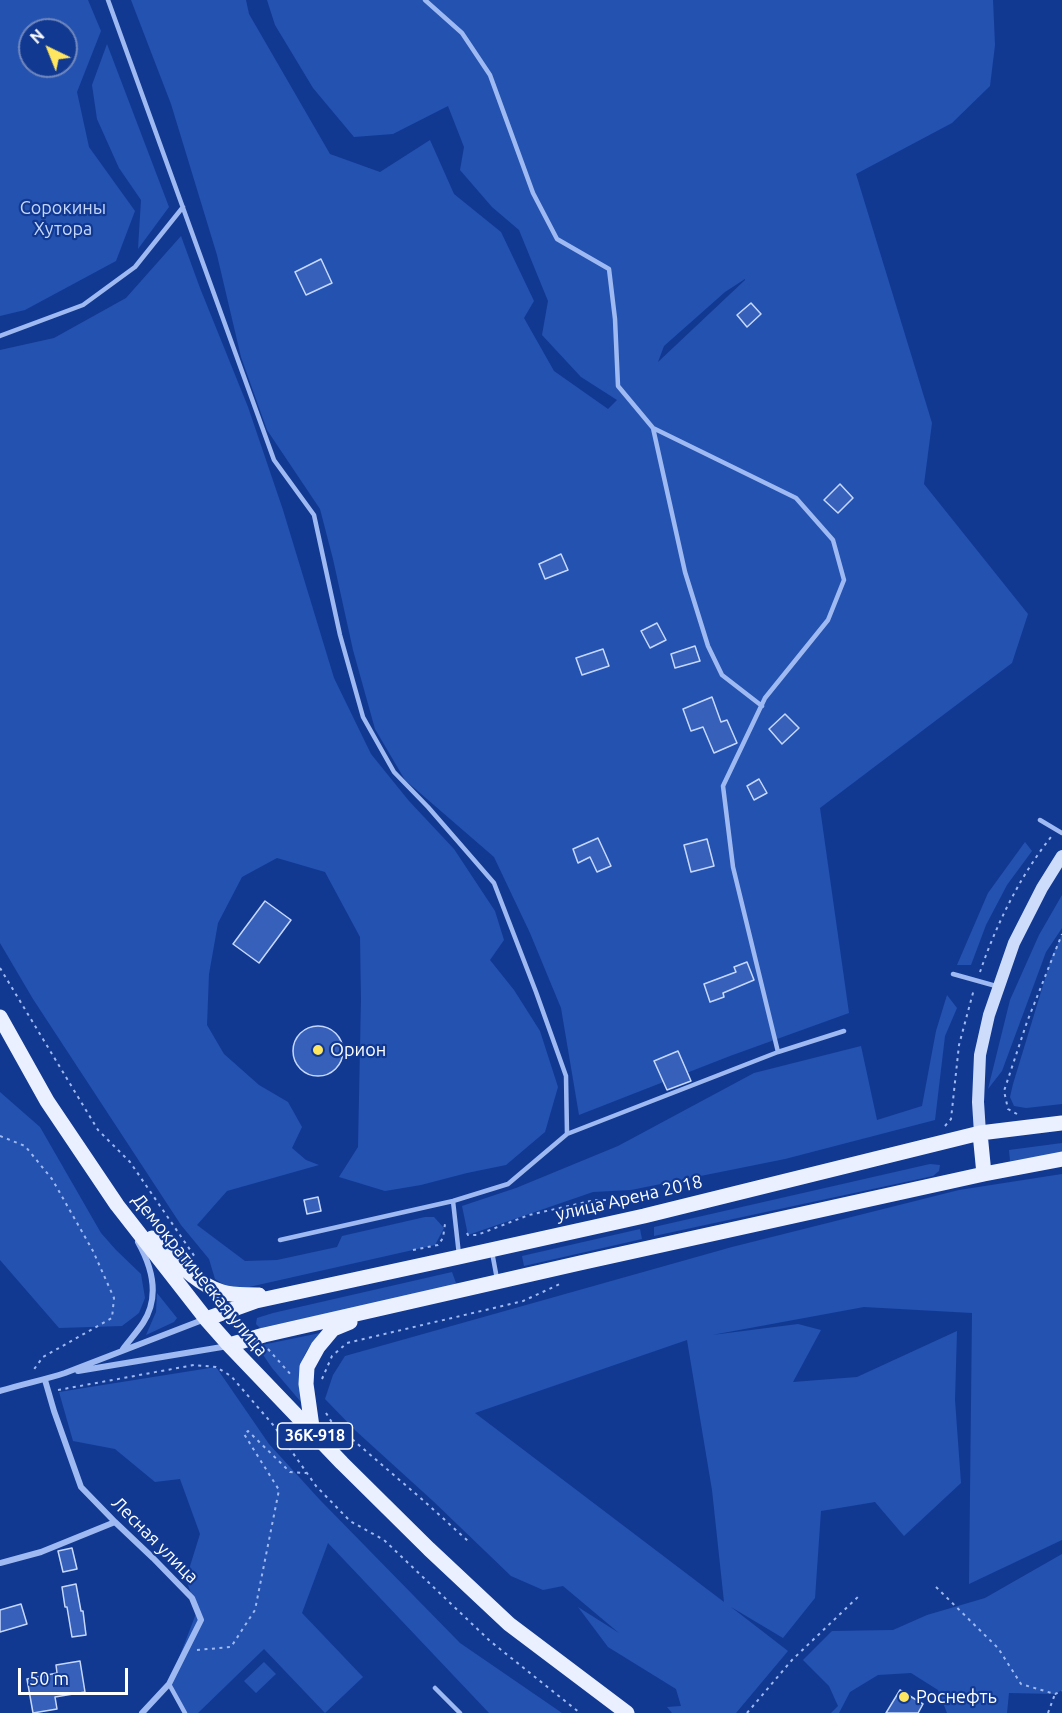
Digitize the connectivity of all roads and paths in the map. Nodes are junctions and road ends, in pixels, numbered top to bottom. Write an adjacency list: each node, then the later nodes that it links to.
1 (108, 0): 3 (lane)
2 (425, 0): 5 (lane)
3 (183, 207): 4 (lane); 23 (lane)
4 (0, 336)
5 (653, 428): 6 (lane); 6 (lane)
6 (762, 706): 18 (lane)
7 (1040, 820): 8 (lane)
8 (1057, 830): 9 (lane); 14 (path)
9 (1062, 833)
10 (1062, 856): 15 (main road)
11 (1062, 934): 19 (path)
12 (0, 968): 36 (path)
13 (953, 974): 14 (lane)
14 (976, 981): 15 (lane); 21 (path)
15 (999, 987): 22 (main road)
16 (0, 1017): 29 (main road, Демократическая улица / 36К-918)
17 (844, 1031): 18 (lane)
18 (778, 1052): 23 (lane)
19 (1021, 1117)
20 (1062, 1124): 22 (main road, улица Арена 2018)
21 (943, 1128)
22 (980, 1133): 26 (main road); 33 (main road, улица Арена 2018)
23 (567, 1134): 28 (lane)
24 (0, 1136): 48 (path)
25 (1062, 1159): 26 (main road)
26 (984, 1174): 37 (main road)
27 (641, 1200): 31 (path)
28 (453, 1201): 32 (lane); 35 (lane)
29 (117, 1205): 39 (main road); 41 (main road, Демократическая улица / 36К-918); 44 (street)
30 (445, 1224): 34 (path)
31 (465, 1228)
32 (280, 1240)
33 (491, 1250): 35 (main road, улица Арена 2018); 37 (lane)
34 (412, 1251)
35 (459, 1257): 39 (main road, улица Арена 2018)
36 (198, 1261)
37 (498, 1282): 40 (main road)
38 (562, 1283): 49 (path)
39 (280, 1295): 41 (main road, улица Арена 2018)
40 (378, 1310): 42 (main road); 53 (main road)
41 (206, 1318): 42 (main road, Демократическая улица / 36К-918); 44 (street)
42 (229, 1346): 45 (street); 53 (main road, Демократическая улица / 36К-918)
43 (268, 1349): 46 (path)
44 (122, 1350): 45 (street)
45 (65, 1372): 47 (street)
46 (294, 1378)
47 (45, 1380): 48 (street); 51 (street, Лесная улица)
48 (23, 1384): 50 (street)
49 (319, 1386)
50 (0, 1391)
51 (49, 1392): 54 (path); 55 (street, Лесная улица)
52 (326, 1412): 56 (path)
53 (313, 1434): 69 (main road, Демократическая улица / 36К-918)
54 (306, 1473): 60 (path); 68 (path)
55 (115, 1522): 57 (street); 60 (street, Лесная улица)
56 (468, 1541)
57 (0, 1563)
58 (936, 1587): 64 (path)
59 (861, 1594): 70 (path)
60 (186, 1651): 61 (street, Лесная улица)
61 (168, 1684): 65 (street, Лесная улица); 66 (lane)
62 (435, 1688): 67 (lane)
63 (1062, 1691): 64 (path)
64 (1055, 1694): 71 (path)
65 (142, 1713)
66 (185, 1713)
67 (460, 1713)
68 (580, 1713)
69 (627, 1713)
70 (747, 1713)
71 (1047, 1713)

